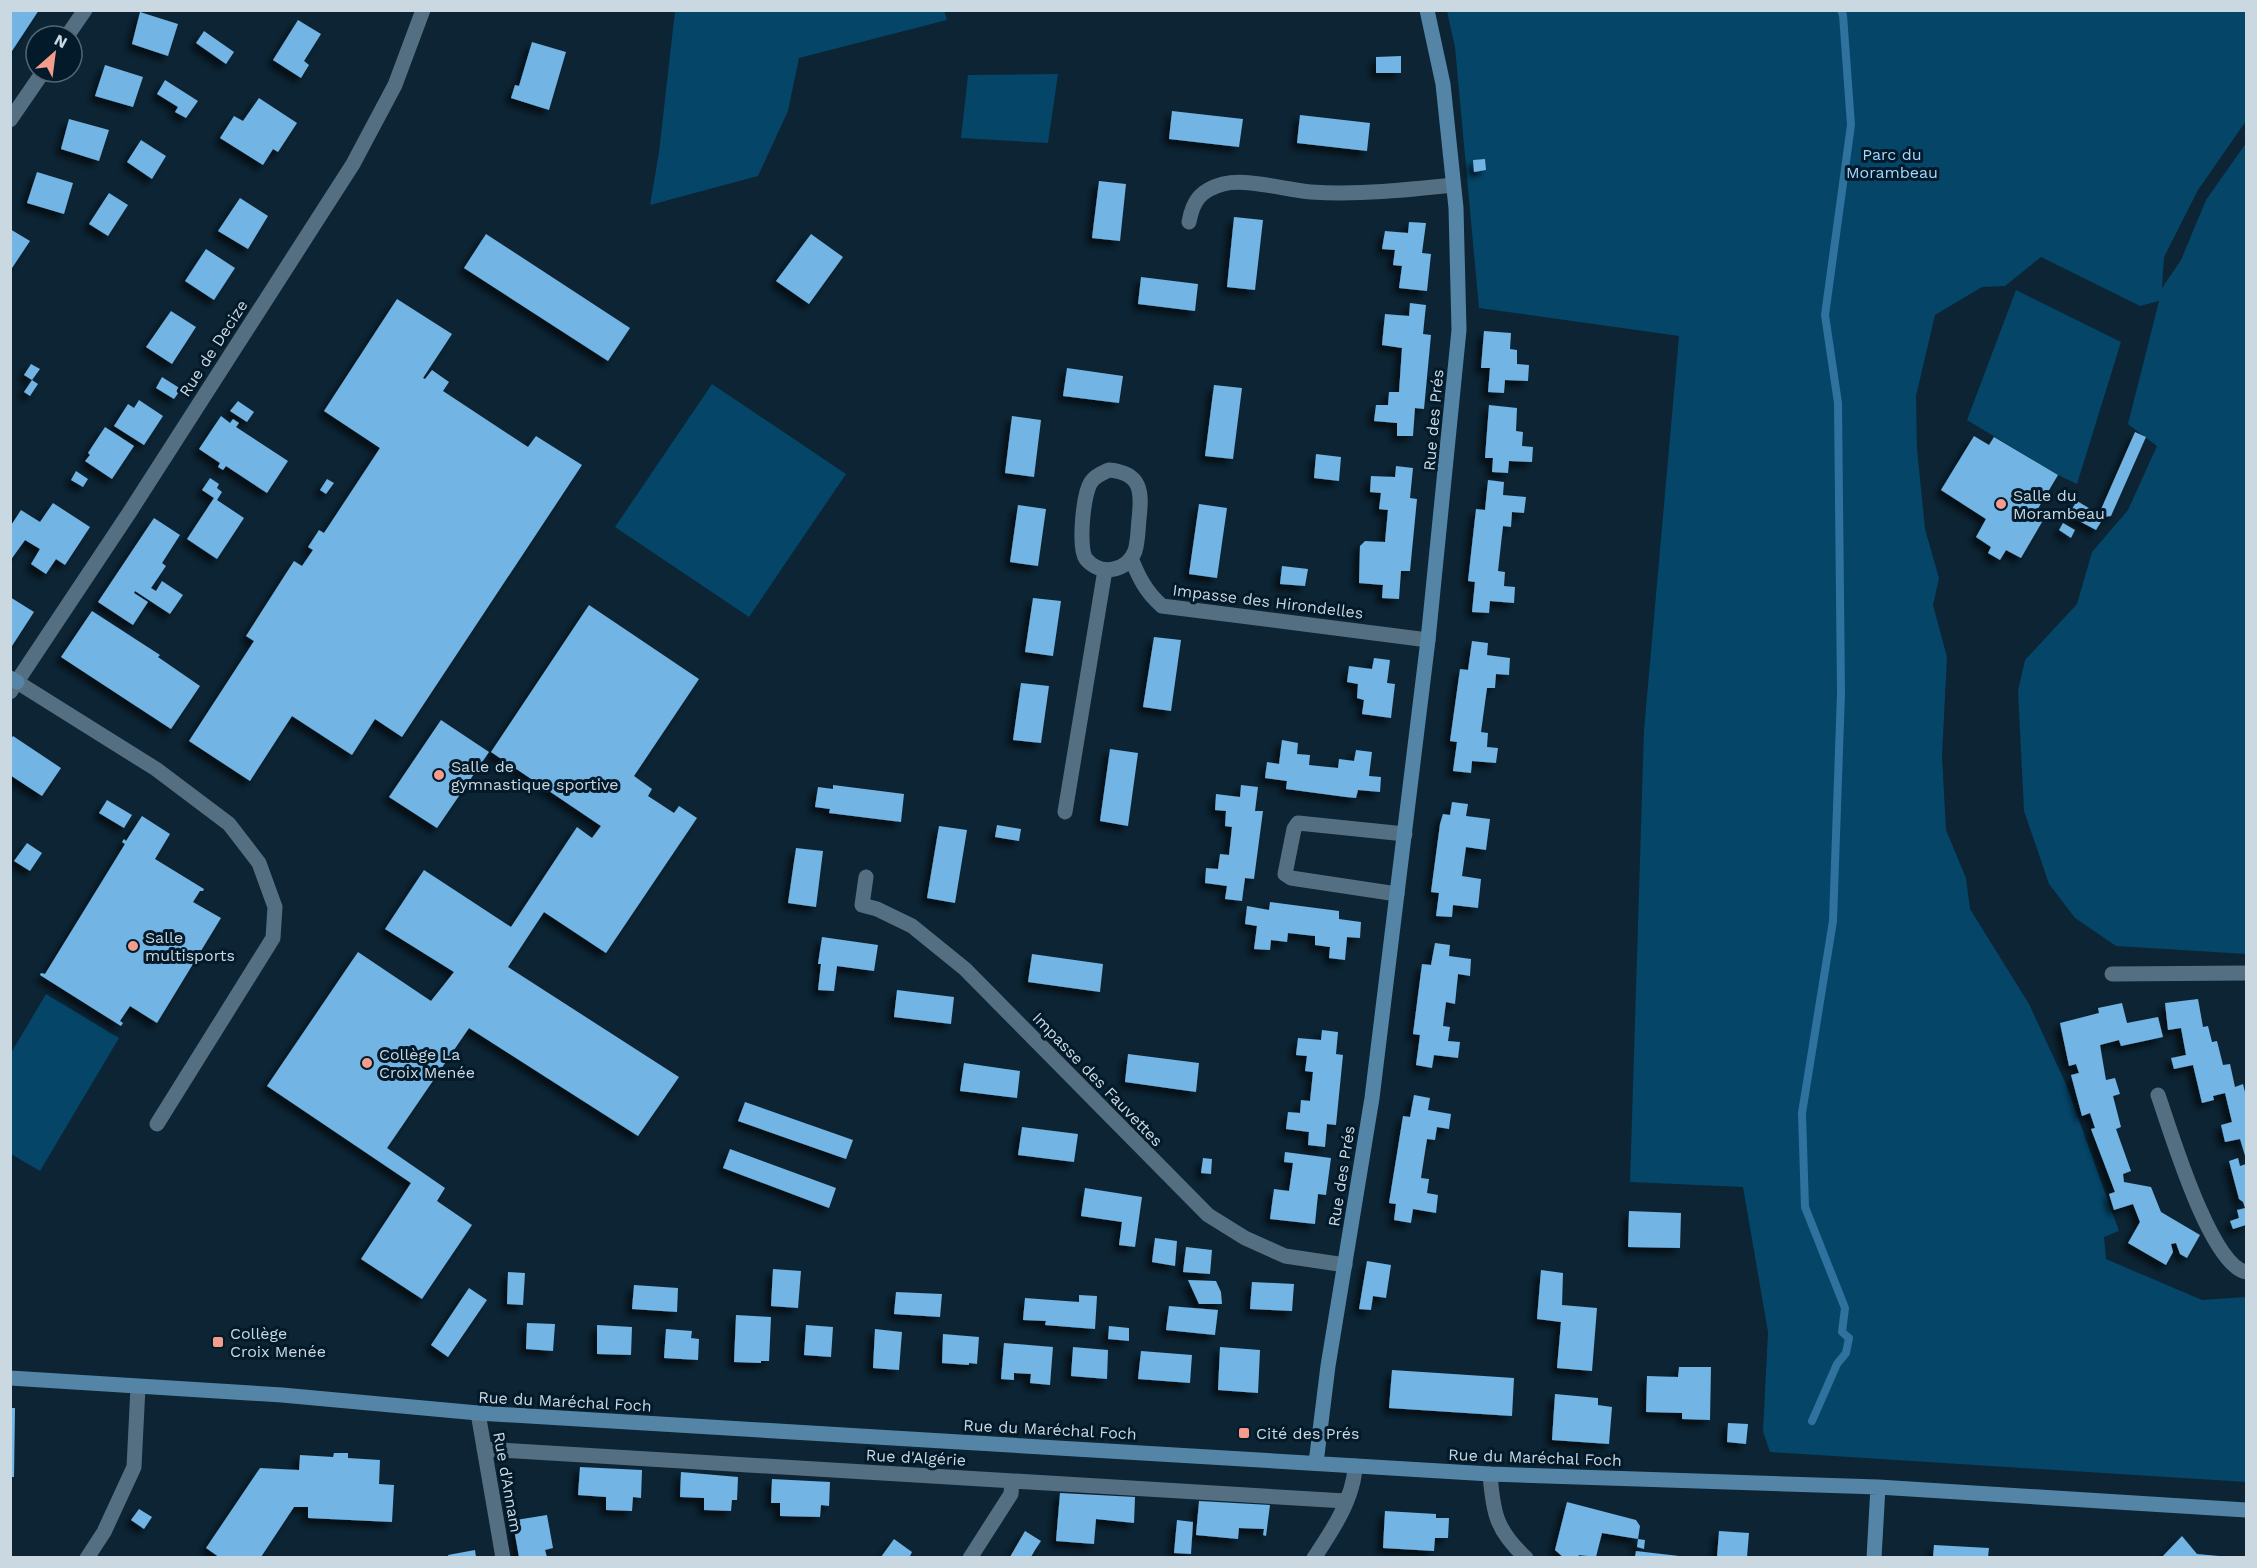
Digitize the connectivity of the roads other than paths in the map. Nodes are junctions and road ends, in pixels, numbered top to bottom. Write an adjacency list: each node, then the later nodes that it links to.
1 (85, 10): 4 (street)
2 (423, 10): 12 (street, Rue de Decize)
3 (1427, 10): 7 (main road, Rue des Prés)
4 (76, 24)
5 (35, 84): 6 (street)
6 (10, 120)
7 (1453, 185): 8 (street); 11 (main road, Rue des Prés)
8 (1189, 222)
9 (1131, 558): 10 (street); 10 (street); 11 (street, Impasse des Hirondelles)
10 (1105, 570): 13 (street)
11 (1428, 640): 14 (main road, Rue des Prés)
12 (13, 684): 20 (street)
13 (1065, 812)
14 (1405, 834): 16 (main road, Rue des Prés); 16 (street)
15 (866, 877): 21 (street, Impasse des Fauvettes)
16 (1397, 894): 21 (main road, Rue des Prés)
17 (2247, 973): 18 (street)
18 (2112, 974)
19 (2158, 1095): 22 (street)
20 (157, 1124)
21 (1345, 1264): 27 (main road, Rue des Prés)
22 (2247, 1272)
23 (10, 1378): 24 (main road, Rue du Maréchal Foch)
24 (138, 1387): 25 (main road, Rue du Maréchal Foch); 34 (street)
25 (478, 1413): 26 (street, Rue d'Annam); 27 (main road, Rue du Maréchal Foch)
26 (484, 1449): 30 (street, Rue d'Algérie); 35 (street, Rue d'Annam)
27 (1316, 1463): 28 (main road, Rue du Maréchal Foch)
28 (1355, 1466): 29 (main road, Rue du Maréchal Foch); 32 (street)
29 (1490, 1474): 31 (main road, Rue du Maréchal Foch); 38 (street)
30 (1012, 1481): 32 (street, Rue d'Algérie); 36 (street)
31 (1878, 1487): 33 (main road, Rue du Maréchal Foch); 39 (main road)
32 (1345, 1501): 37 (street)
33 (2247, 1510)
34 (87, 1557)
35 (503, 1557)
36 (970, 1557)
37 (1314, 1557)
38 (1526, 1557)
39 (1874, 1557)

